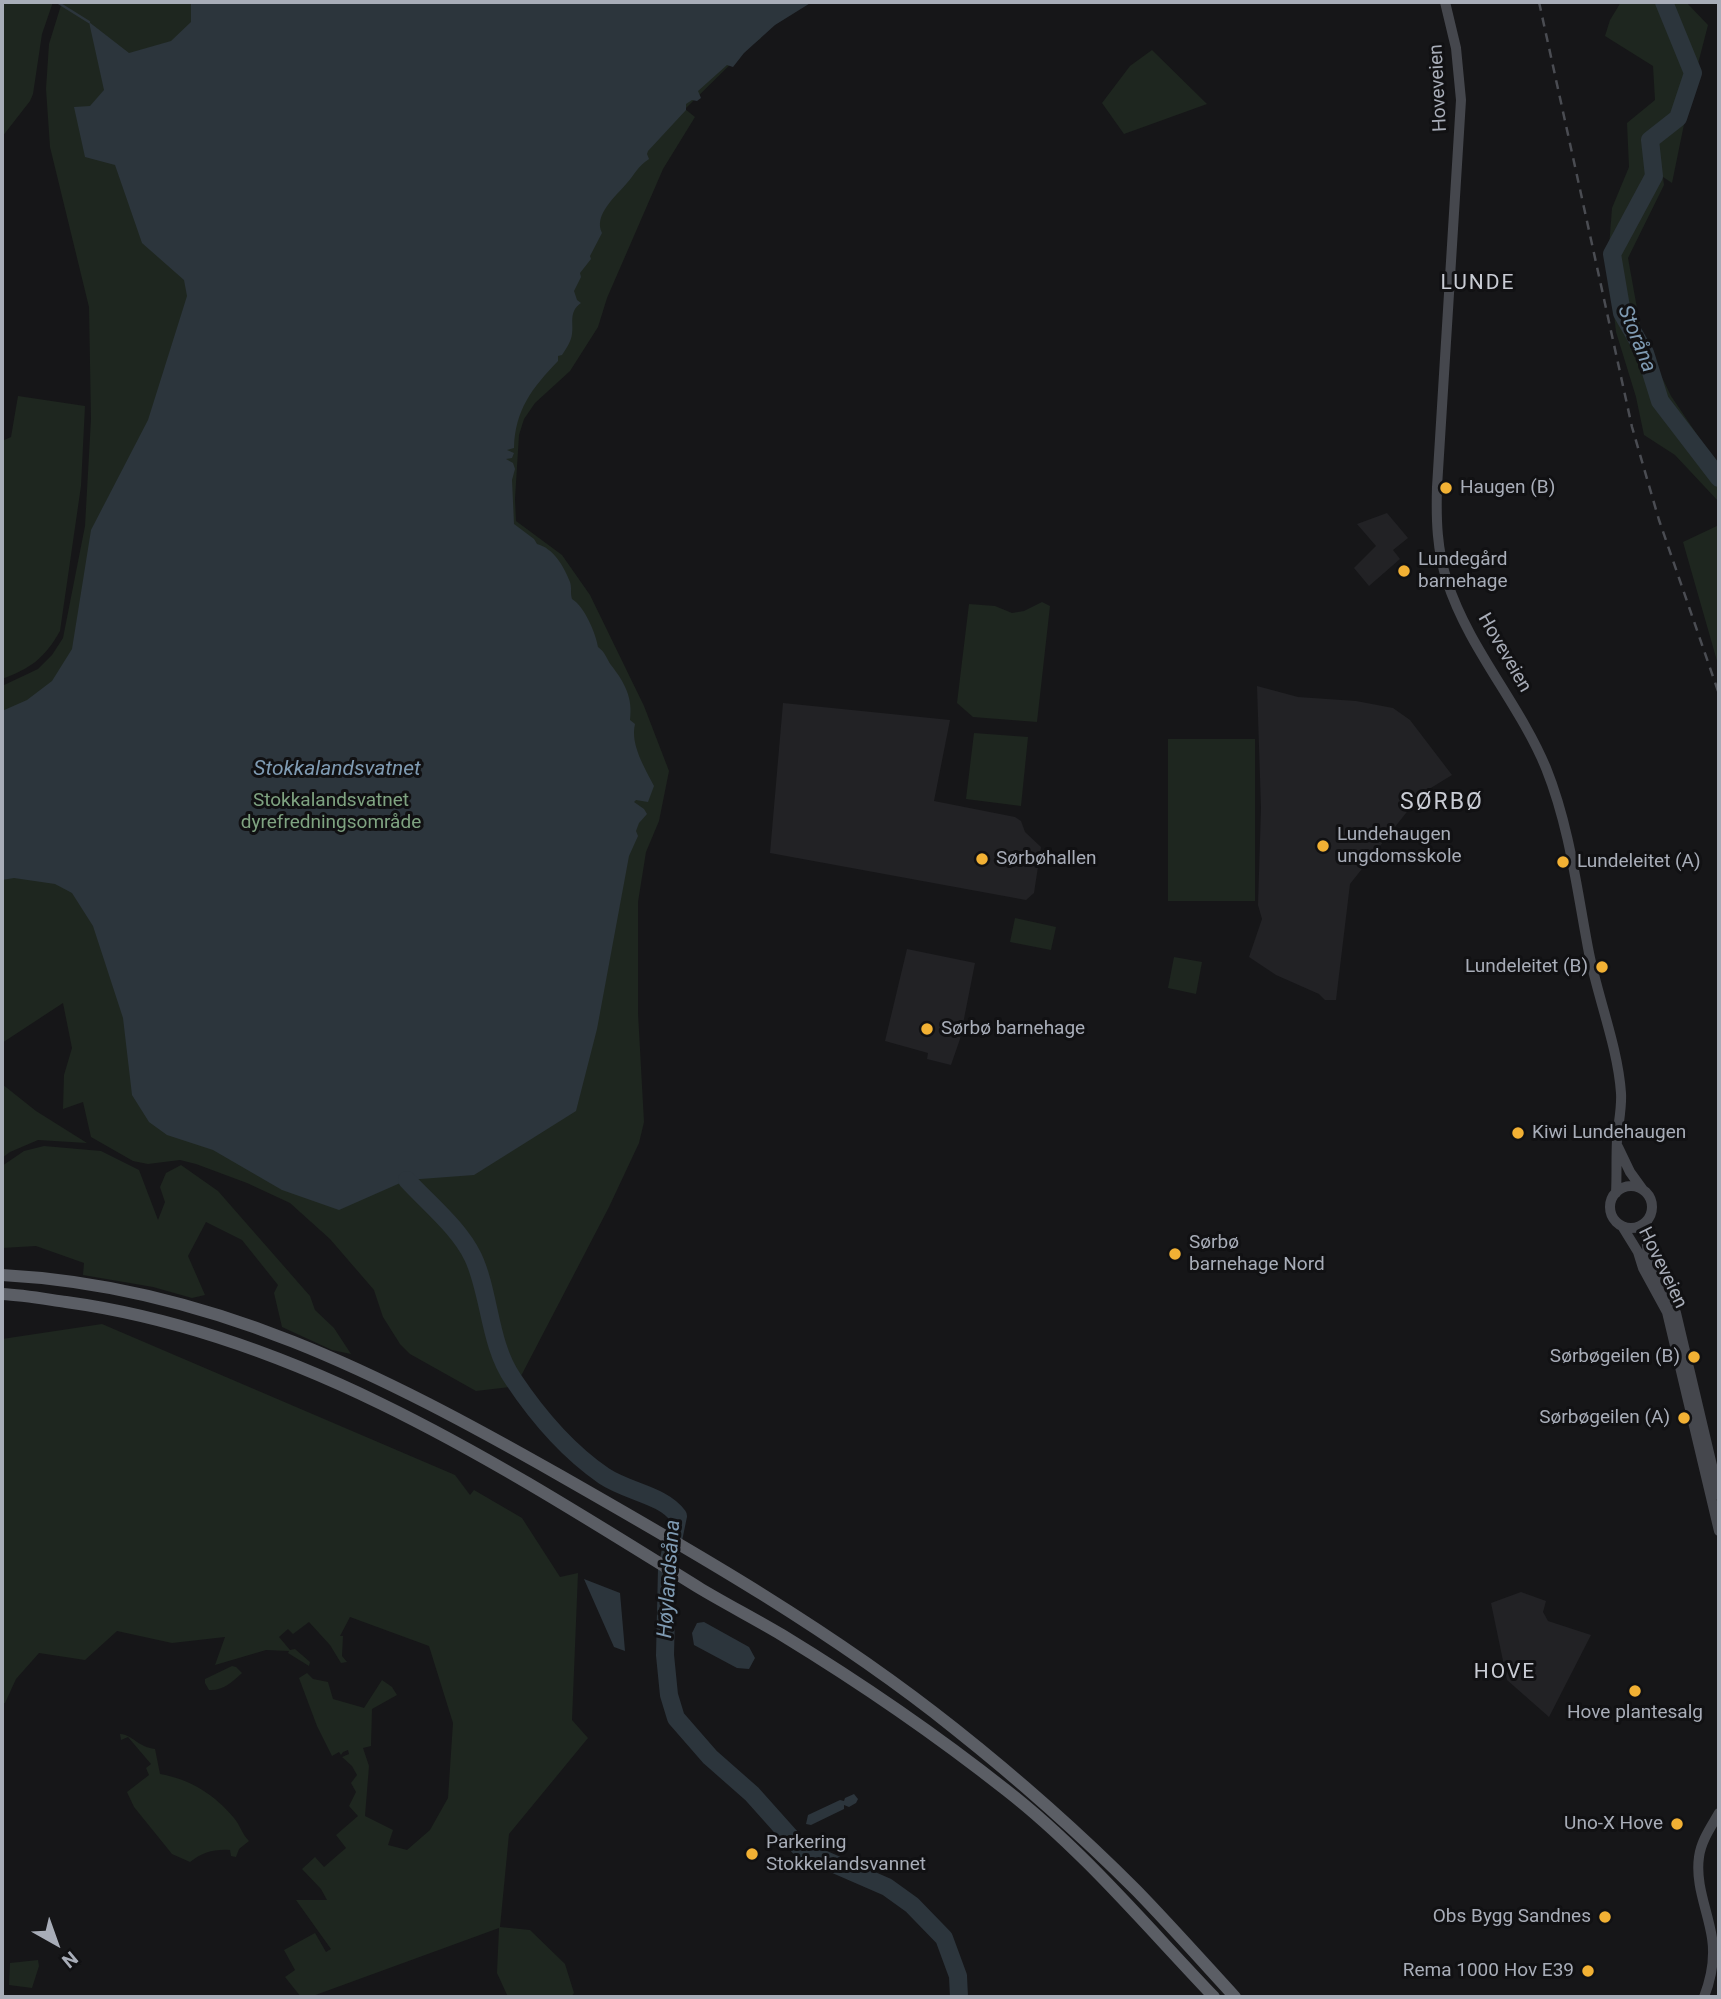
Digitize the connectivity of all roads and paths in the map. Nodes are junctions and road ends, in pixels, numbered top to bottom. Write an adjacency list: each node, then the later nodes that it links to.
1 (1446, 2): 2 (main road, Hoveveien)
2 (1617, 1144): 3 (main road); 4 (main road, Hoveveien)
3 (1643, 1190): 4 (main road); 5 (main road)
4 (1616, 1193): 6 (main road)
5 (1647, 1220): 6 (main road); 9 (main road, Hoveveien)
6 (1622, 1226): 10 (main road, Hoveveien)
7 (2, 1275): 15 (highway)
8 (2, 1294): 14 (highway)
9 (1719, 1494)
10 (1719, 1531)
11 (1719, 1813): 13 (main road)
12 (1719, 1830): 13 (main road)
13 (1702, 1844): 16 (main road)
14 (1214, 1997)
15 (1235, 1997)
16 (1704, 1997)

